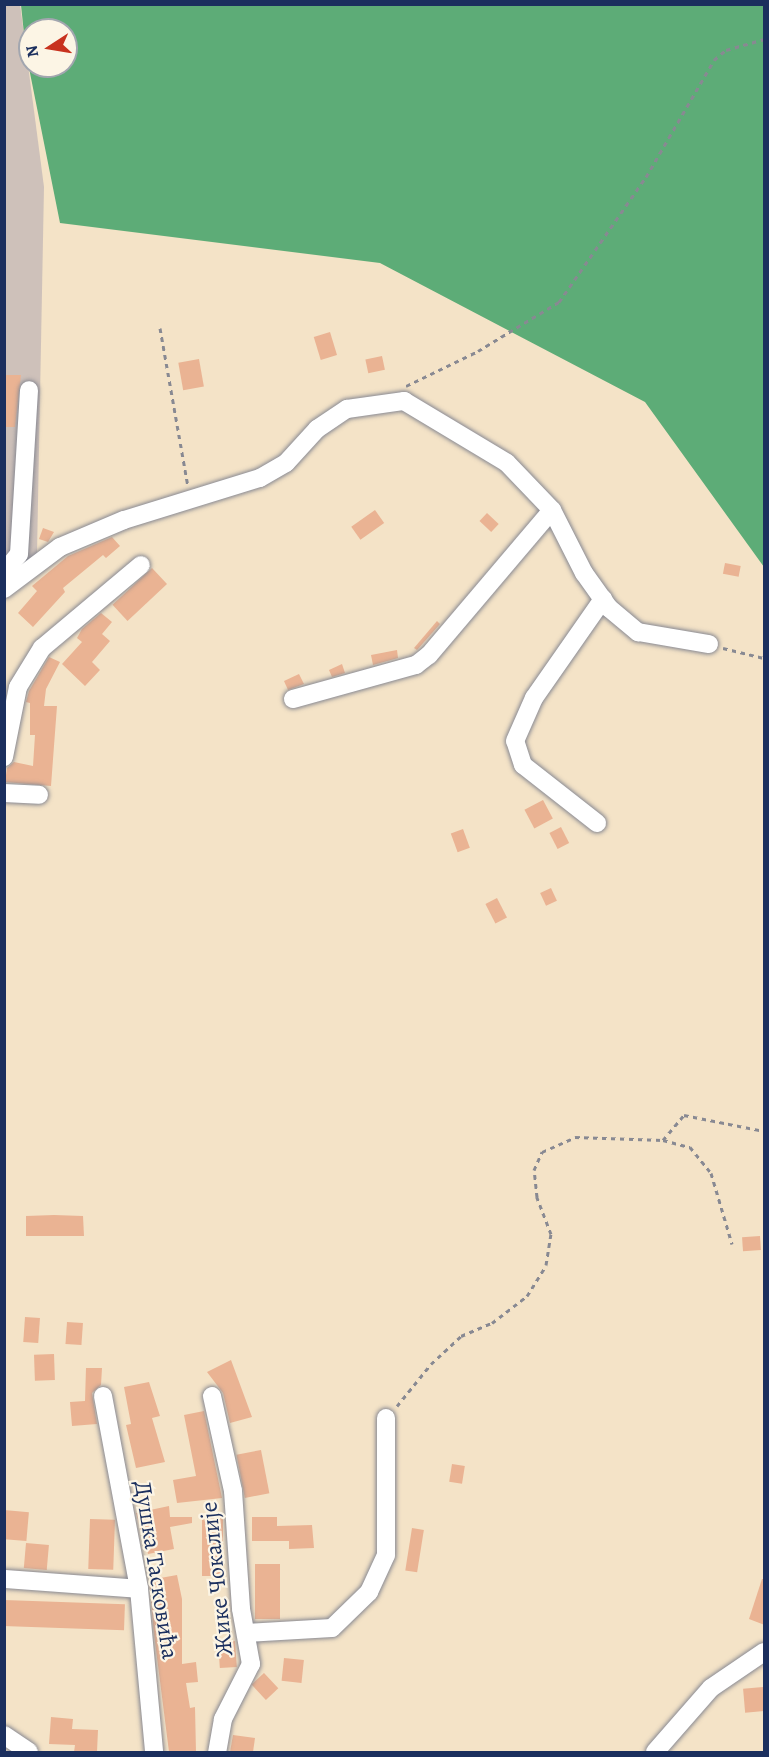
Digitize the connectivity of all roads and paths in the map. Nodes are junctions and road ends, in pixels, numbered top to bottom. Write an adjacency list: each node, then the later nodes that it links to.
1 (765, 39): 3 (path)
2 (160, 328): 5 (path)
3 (404, 387)
4 (29, 390): 8 (street)
5 (191, 499): 6 (street); 9 (street)
6 (552, 510): 10 (street); 13 (street)
7 (141, 565): 14 (street)
8 (4, 572)
9 (4, 589)
10 (603, 599): 11 (street); 17 (street)
11 (709, 644): 12 (path)
12 (765, 658)
13 (293, 699)
14 (4, 757)
15 (4, 793): 16 (street)
16 (39, 795)
17 (597, 823)
18 (765, 1131): 19 (path)
19 (663, 1140): 20 (path); 23 (path)
20 (732, 1244)
21 (104, 1396): 25 (street, Душка Тасковића)
22 (212, 1396): 26 (street, Жике Чокалије)
23 (386, 1418): 26 (street)
24 (4, 1579): 25 (street)
25 (139, 1589): 30 (street, Душка Тасковића)
26 (246, 1633): 31 (street, Жике Чокалије)
27 (765, 1652): 32 (street)
28 (4, 1735): 29 (street)
29 (30, 1752)
30 (154, 1752)
31 (217, 1752)
32 (655, 1752)

